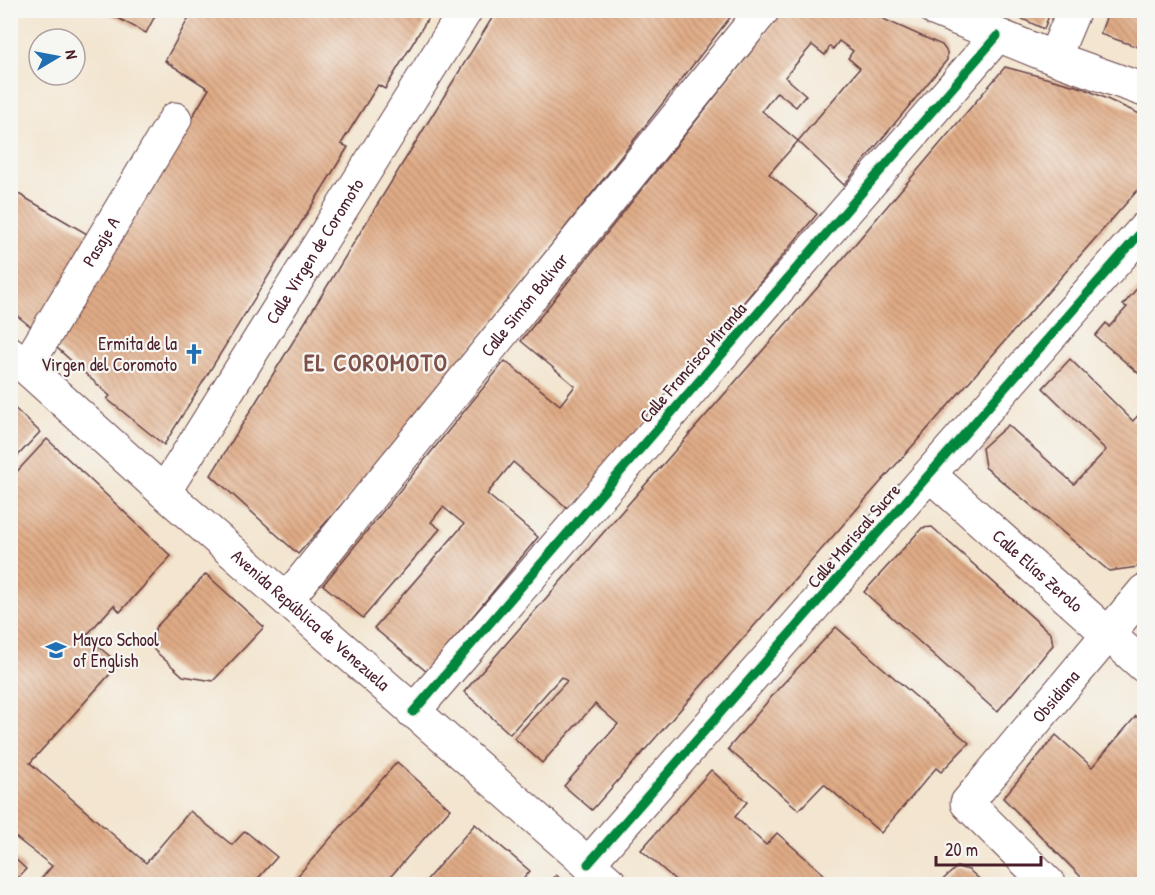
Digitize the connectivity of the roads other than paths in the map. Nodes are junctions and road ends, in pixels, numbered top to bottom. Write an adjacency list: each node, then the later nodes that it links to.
1 (466, 10): 12 (street, Calle Virgen de Coromoto)
2 (763, 10): 14 (street, Calle Simón Bolivar)
3 (936, 10): 5 (street)
4 (1074, 10): 6 (street)
5 (998, 36): 6 (street); 17 (street, Calle Francisco Miranda)
6 (1054, 58): 7 (street)
7 (1144, 90)
8 (175, 119): 10 (street, Pasaje A)
9 (1144, 229): 11 (street, Calle Mariscal Sucre)
10 (18, 360): 12 (street, Avenida República de Venezuela)
11 (930, 475): 15 (street, Calle Elías Zerolo); 18 (street, Calle Mariscal Sucre)
12 (164, 492): 14 (street, Avenida República de Venezuela)
13 (1144, 591): 15 (street, Obsidiana)
14 (287, 599): 17 (street, Avenida República de Venezuela)
15 (1108, 632): 16 (street, Calle Elías Zerolo); 19 (street, Obsidiana)
16 (1144, 666)
17 (413, 712): 18 (street, Avenida República de Venezuela)
18 (599, 874)
19 (1049, 885)

